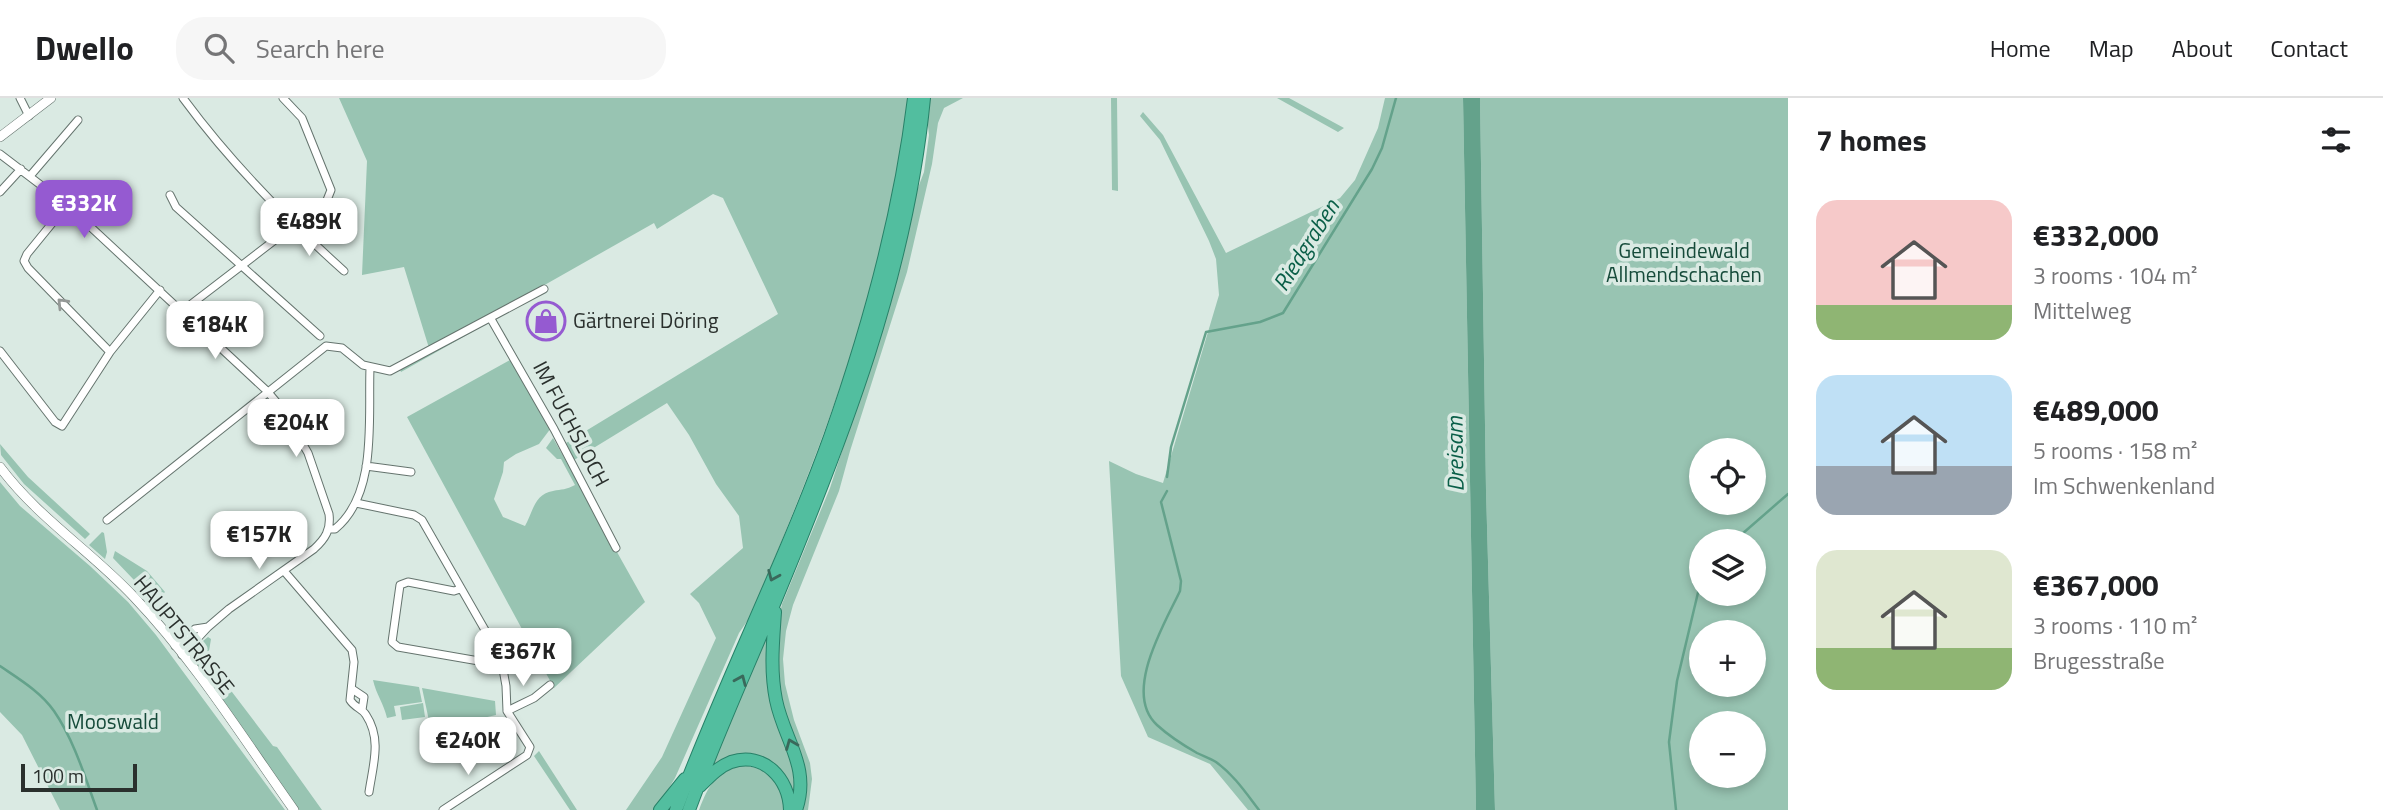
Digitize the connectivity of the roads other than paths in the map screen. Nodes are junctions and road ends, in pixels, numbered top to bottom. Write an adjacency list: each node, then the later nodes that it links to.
1 (20, 98): 7 (street)
2 (51, 98): 7 (street)
3 (283, 98): 16 (street)
4 (914, 98): 46 (highway, one-way to 46)
5 (924, 98): 37 (highway)
6 (186, 99): 16 (street)
7 (29, 116): 9 (street)
8 (78, 120): 12 (street)
9 (0, 137)
10 (0, 154): 11 (street)
11 (21, 169): 12 (street); 13 (street)
12 (30, 176): 15 (street)
13 (0, 192)
14 (170, 195): 17 (street)
15 (67, 205): 20 (street); 25 (street, one-way to 15)
16 (292, 225): 17 (street); 18 (street)
17 (241, 265): 21 (street); 23 (street)
18 (344, 271)
19 (544, 289): 22 (street)
20 (160, 290): 21 (street); 25 (street)
21 (181, 312): 27 (street)
22 (491, 319): 26 (street); 34 (street, IM FUCHSLOCH)
23 (320, 336)
24 (0, 351): 25 (street)
25 (110, 352)
26 (370, 368): 27 (street); 28 (street)
27 (267, 391): 32 (street); 33 (street)
28 (366, 466): 30 (street); 31 (street)
29 (0, 467): 39 (street, HAUPTSTRASSE)
30 (411, 472)
31 (356, 503): 33 (street); 36 (street)
32 (107, 520)
33 (328, 529): 35 (street)
34 (616, 548)
35 (284, 571): 38 (street); 43 (street)
36 (460, 589): 41 (street); 41 (street)
37 (775, 601): 47 (highway, one-way to 37); 55 (highway, one-way to 37)
38 (208, 627): 39 (street); 40 (street)
39 (175, 646): 40 (street, HAUPTSTRASSE)
40 (182, 655): 49 (street, HAUPTSTRASSE)
41 (502, 665): 45 (street)
42 (550, 685): 45 (street)
43 (352, 689): 44 (street); 44 (street)
44 (362, 710): 48 (street)
45 (507, 711): 50 (street)
46 (690, 773): 51 (highway); 52 (highway)
47 (697, 789): 53 (highway); 54 (highway)
48 (369, 792)
49 (294, 810)
50 (443, 810)
51 (660, 810)
52 (676, 810)
53 (689, 810)
54 (790, 810)
55 (796, 810)

